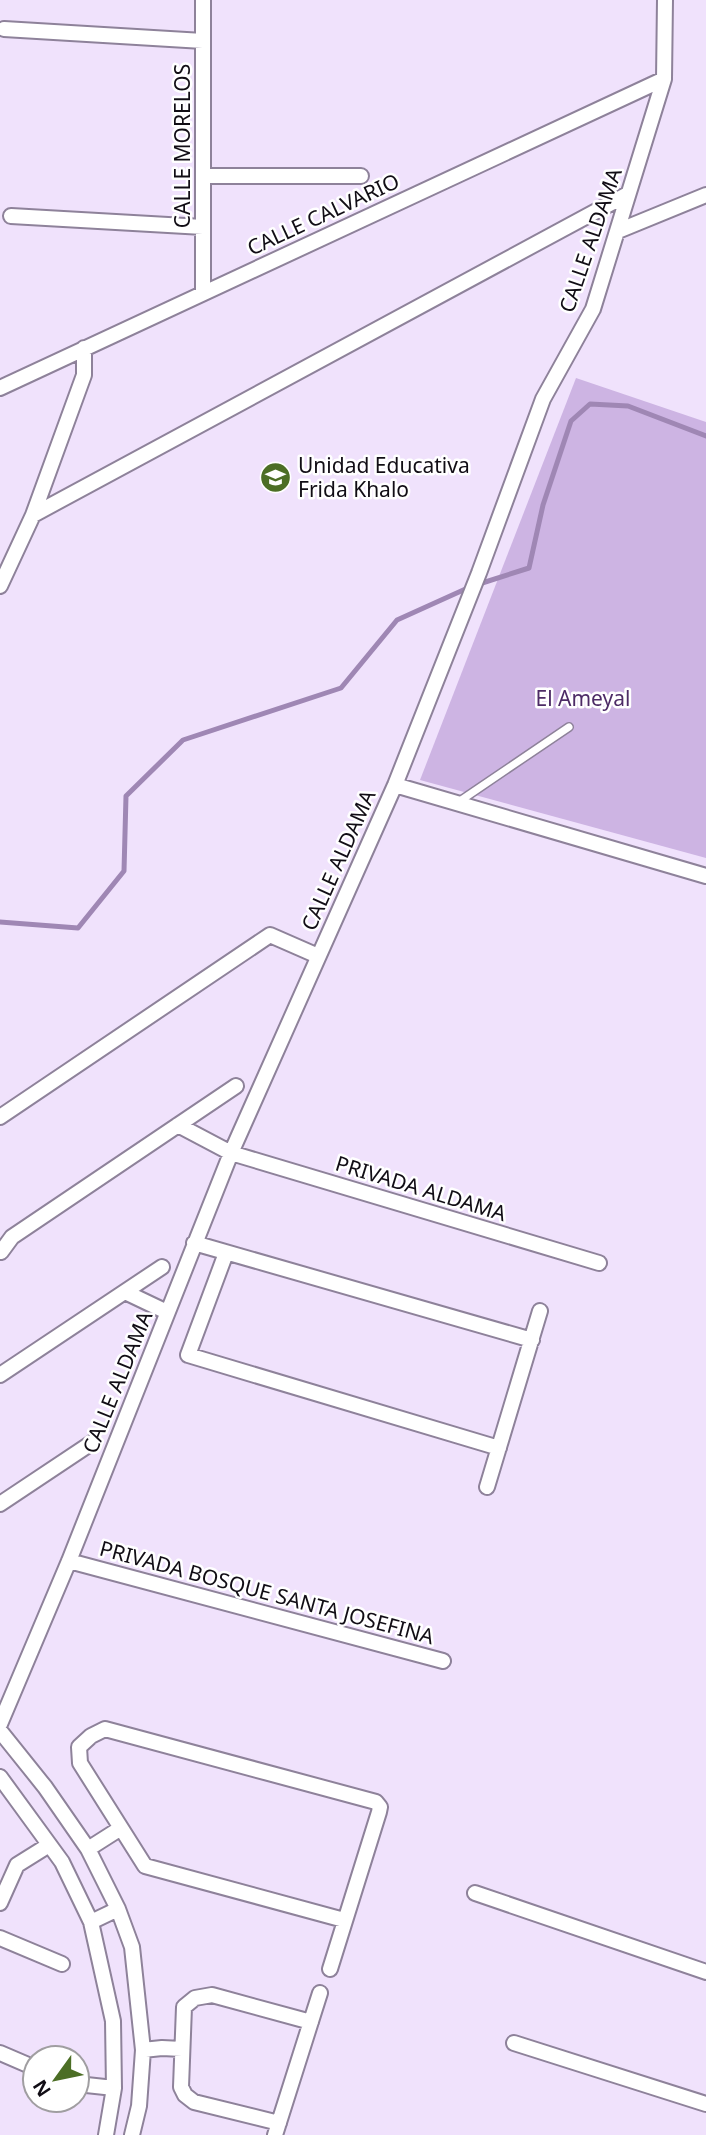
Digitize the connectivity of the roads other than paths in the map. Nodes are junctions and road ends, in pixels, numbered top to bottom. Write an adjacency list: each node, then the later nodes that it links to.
1 (202, 0): 4 (street, CALLE MORELOS)
2 (665, 0): 5 (street, CALLE ALDAMA)
3 (4, 29): 4 (street)
4 (203, 41): 6 (street, CALLE MORELOS)
5 (664, 79): 8 (street, CALLE ALDAMA); 13 (street, CALLE CALVARIO)
6 (203, 176): 7 (street); 11 (street, CALLE MORELOS)
7 (361, 176)
8 (628, 194): 12 (street, CALLE ALDAMA); 16 (street)
9 (706, 195): 12 (street)
10 (11, 216): 11 (street)
11 (203, 227): 13 (street, CALLE MORELOS)
12 (618, 231): 19 (street, CALLE ALDAMA)
13 (203, 293): 14 (street, CALLE CALVARIO)
14 (84, 348): 15 (street, CALLE CALVARIO); 16 (street)
15 (0, 388)
16 (33, 516): 17 (street)
17 (0, 586)
18 (569, 727): 20 (lane)
19 (395, 785): 20 (street); 22 (street, CALLE ALDAMA)
20 (456, 804): 21 (street)
21 (706, 876)
22 (318, 956): 24 (street); 26 (street, CALLE ALDAMA)
23 (236, 1086): 25 (street)
24 (0, 1116)
25 (178, 1125): 26 (street, PRIVADA ALDAMA); 28 (street)
26 (231, 1153): 27 (street, CALLE ALDAMA); 30 (street, PRIVADA ALDAMA)
27 (201, 1245): 29 (street); 34 (street, CALLE ALDAMA)
28 (1, 1252)
29 (226, 1253): 35 (street); 38 (street)
30 (599, 1263)
31 (162, 1267): 32 (street)
32 (125, 1292): 34 (street); 36 (street)
33 (540, 1311): 35 (street)
34 (167, 1312): 41 (street, CALLE ALDAMA)
35 (532, 1340): 38 (street)
36 (0, 1375)
37 (93, 1442): 40 (street)
38 (499, 1448): 39 (street)
39 (487, 1487)
40 (0, 1504)
41 (74, 1562): 42 (street, PRIVADA BOSQUE SANTA JOSEFINA); 43 (street, CALLE ALDAMA)
42 (443, 1661)
43 (0, 1724)
44 (0, 1731): 48 (street)
45 (0, 1777): 47 (street)
46 (121, 1828): 48 (street); 52 (street); 52 (street)
47 (49, 1845): 50 (street); 53 (street)
48 (88, 1849): 51 (street)
49 (475, 1893): 57 (street)
50 (0, 1903)
51 (118, 1909): 53 (street); 62 (street)
52 (344, 1920): 56 (street)
53 (91, 1922): 66 (street)
54 (0, 1938): 55 (street)
55 (62, 1964)
56 (330, 1969)
57 (706, 1972)
58 (320, 1993): 59 (street)
59 (311, 2022): 61 (street); 68 (street)
60 (514, 2043): 67 (street)
61 (182, 2049): 62 (street); 68 (street)
62 (143, 2050): 70 (street)
63 (0, 2053): 64 (street)
64 (21, 2062)
65 (91, 2086): 66 (street)
66 (114, 2088): 69 (street)
67 (706, 2104)
68 (277, 2129)
69 (106, 2135)
70 (132, 2135)

